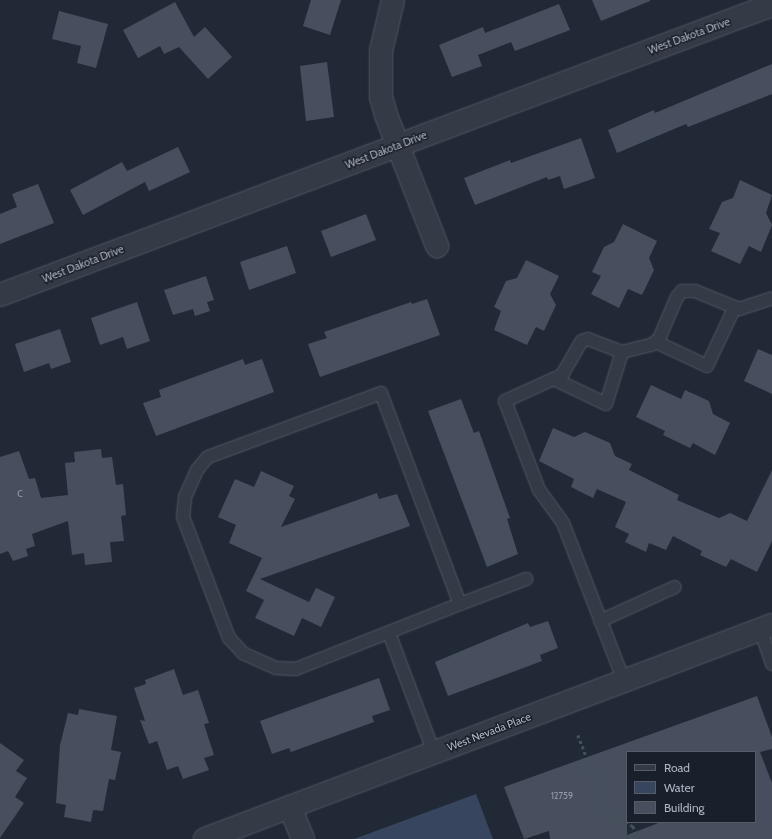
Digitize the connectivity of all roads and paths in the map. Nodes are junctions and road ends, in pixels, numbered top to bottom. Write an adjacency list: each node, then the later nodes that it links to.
1 (392, 0): 3 (street)
2 (772, 5): 3 (street, West Dakota Drive)
3 (398, 145): 4 (street); 5 (street, West Dakota Drive)
4 (437, 246)
5 (0, 295)
6 (772, 298): 7 (lane)
7 (734, 309): 8 (lane); 8 (lane)
8 (656, 342): 9 (lane)
9 (622, 352): 10 (lane); 10 (lane)
10 (556, 380): 14 (lane)
11 (526, 579): 13 (lane)
12 (675, 587): 14 (lane)
13 (460, 604): 16 (lane); 16 (lane)
14 (600, 621): 18 (lane)
15 (766, 627): 17 (lane); 18 (street, West Nevada Place)
16 (389, 632): 20 (lane)
17 (772, 664)
18 (624, 681): 20 (street, West Nevada Place)
19 (578, 735): 22 (path)
20 (434, 753): 21 (street, West Nevada Place)
21 (290, 807): 24 (street, West Nevada Place); 25 (street)
22 (626, 822)
23 (627, 823): 26 (path)
24 (205, 839)
25 (303, 839)
26 (638, 839)

